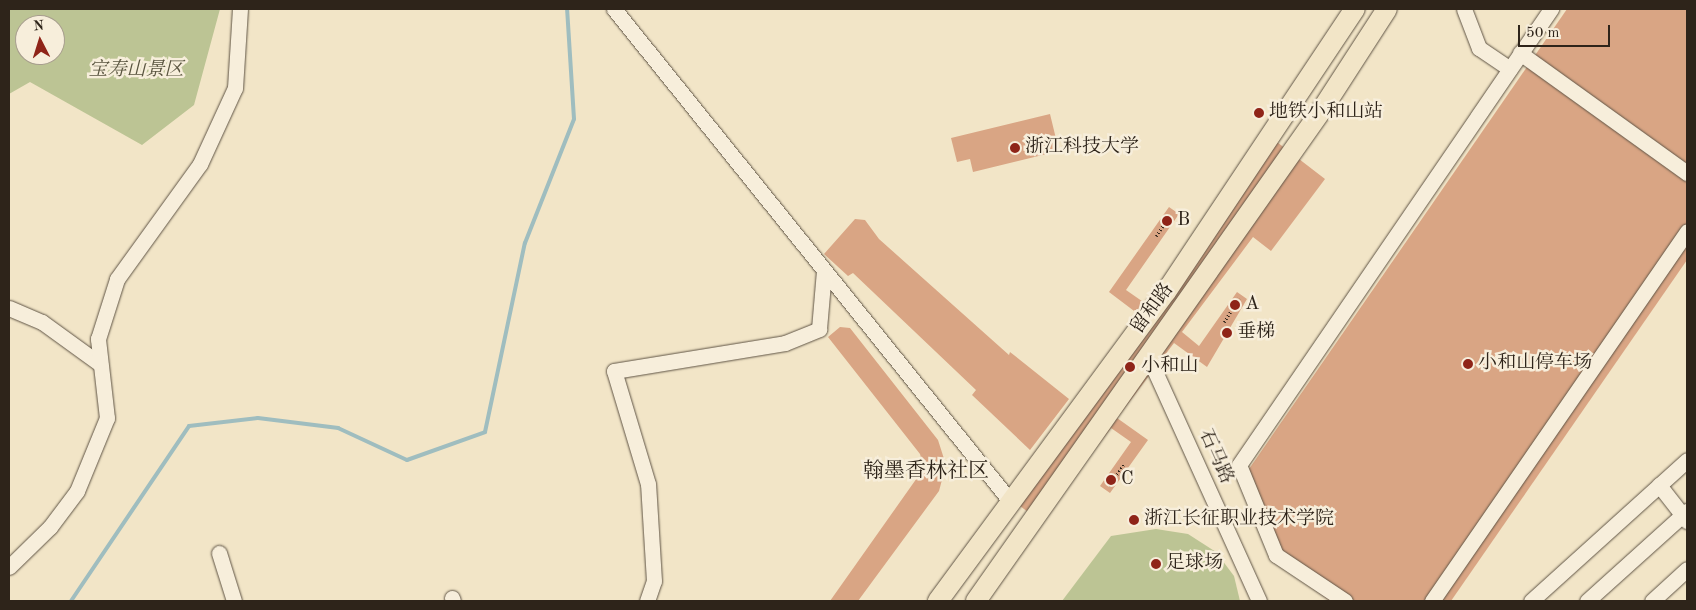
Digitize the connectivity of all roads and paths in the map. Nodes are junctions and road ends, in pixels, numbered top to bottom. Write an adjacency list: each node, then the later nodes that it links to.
1 (240, 9): 18 (street)
2 (614, 9): 13 (street)
3 (1355, 9): 23 (main road, 留和路)
4 (1387, 9): 17 (main road, 留和路)
5 (1464, 9): 8 (street)
6 (1551, 9): 7 (street)
7 (1520, 53): 8 (street); 9 (street)
8 (1510, 69): 33 (street)
9 (1687, 173)
10 (1171, 214): 12 (path)
11 (1687, 232): 34 (street)
12 (1156, 236)
13 (824, 270): 23 (street); 29 (street)
14 (1239, 298): 16 (path)
15 (9, 308): 18 (street)
16 (1224, 322)
17 (1148, 356): 31 (main road, 留和路); 32 (street, 石马路)
18 (100, 364): 26 (street)
19 (1687, 460): 21 (street)
20 (1124, 464): 22 (path)
21 (1659, 485): 24 (street); 35 (street)
22 (1109, 486)
23 (1011, 502): 30 (main road, 留和路)
24 (1686, 516): 36 (street)
25 (219, 553): 28 (street)
26 (9, 568)
27 (1687, 569): 37 (street)
28 (234, 601)
29 (647, 601)
30 (938, 601)
31 (976, 601)
32 (1259, 601)
33 (1346, 601)
34 (1432, 601)
35 (1531, 601)
36 (1587, 601)
37 (1652, 601)

